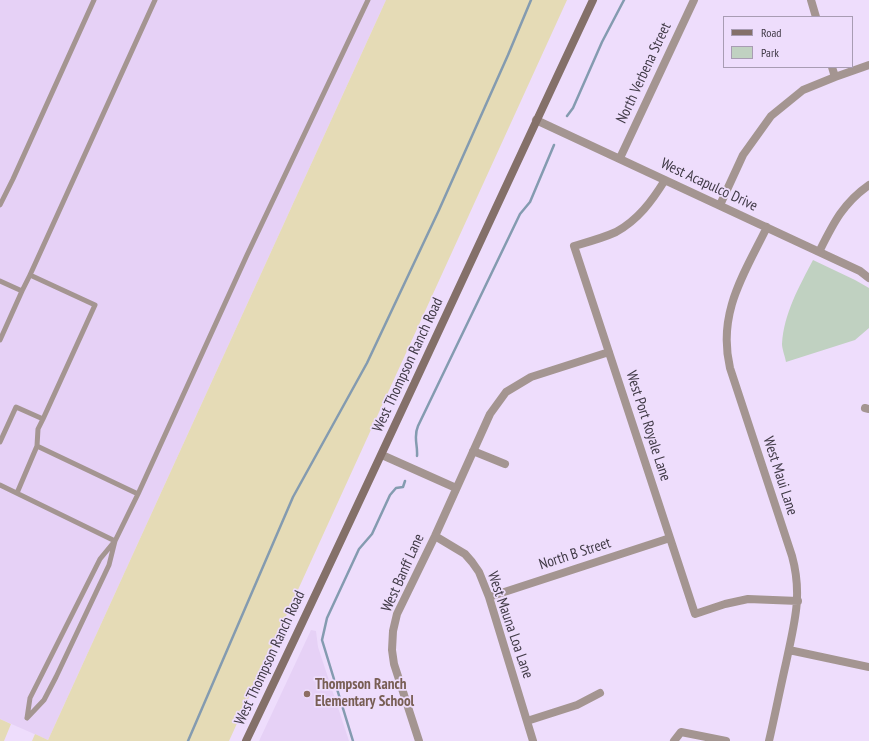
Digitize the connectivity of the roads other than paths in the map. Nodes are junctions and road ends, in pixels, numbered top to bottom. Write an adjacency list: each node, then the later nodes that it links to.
1 (94, 0): 15 (lane)
2 (155, 0): 19 (lane)
3 (368, 0): 34 (lane)
4 (593, 0): 11 (main road, West Thompson Ranch Road)
5 (694, 0): 12 (street, North Verbena Street)
6 (811, 0): 7 (street)
7 (816, 16)
8 (869, 65): 10 (street)
9 (832, 68): 10 (street)
10 (835, 77): 16 (street)
11 (536, 120): 12 (street, West Acapulco Drive); 29 (main road, West Thompson Ranch Road)
12 (620, 158): 13 (street, West Acapulco Drive)
13 (665, 180): 16 (street, West Acapulco Drive); 24 (street, West Port Royale Lane)
14 (869, 185): 18 (street)
15 (0, 205)
16 (720, 205): 17 (street, West Acapulco Drive)
17 (767, 227): 18 (street, West Acapulco Drive); 39 (street, West Maui Lane)
18 (819, 252): 20 (street, West Acapulco Drive)
19 (30, 274): 22 (lane); 25 (lane)
20 (869, 278)
21 (0, 281): 22 (lane)
22 (22, 290): 23 (lane)
23 (0, 340)
24 (609, 352): 28 (street, West Banff Lane); 36 (street, West Port Royale Lane)
25 (43, 419): 26 (lane); 27 (lane)
26 (0, 442)
27 (37, 446): 33 (lane); 34 (lane)
28 (473, 451): 30 (street); 32 (street, West Banff Lane)
29 (382, 455): 32 (street); 44 (main road, West Thompson Ranch Road)
30 (505, 464)
31 (0, 485): 33 (lane)
32 (456, 488): 35 (street, West Banff Lane)
33 (17, 493): 37 (lane)
34 (138, 494): 37 (lane)
35 (435, 536): 38 (street, West Mauna Loa Lane); 45 (street, West Banff Lane)
36 (670, 538): 38 (street, North B Street); 39 (street, West Port Royale Lane)
37 (115, 541): 37 (lane)
38 (489, 597): 43 (street, West Mauna Loa Lane)
39 (798, 601): 40 (street, West Maui Lane)
40 (788, 650): 41 (street); 49 (street, West Maui Lane)
41 (869, 667)
42 (600, 693): 43 (street)
43 (527, 721): 46 (street, West Mauna Loa Lane)
44 (246, 741)
45 (419, 741)
46 (533, 741)
47 (674, 741): 48 (street)
48 (726, 741)
49 (769, 741)

